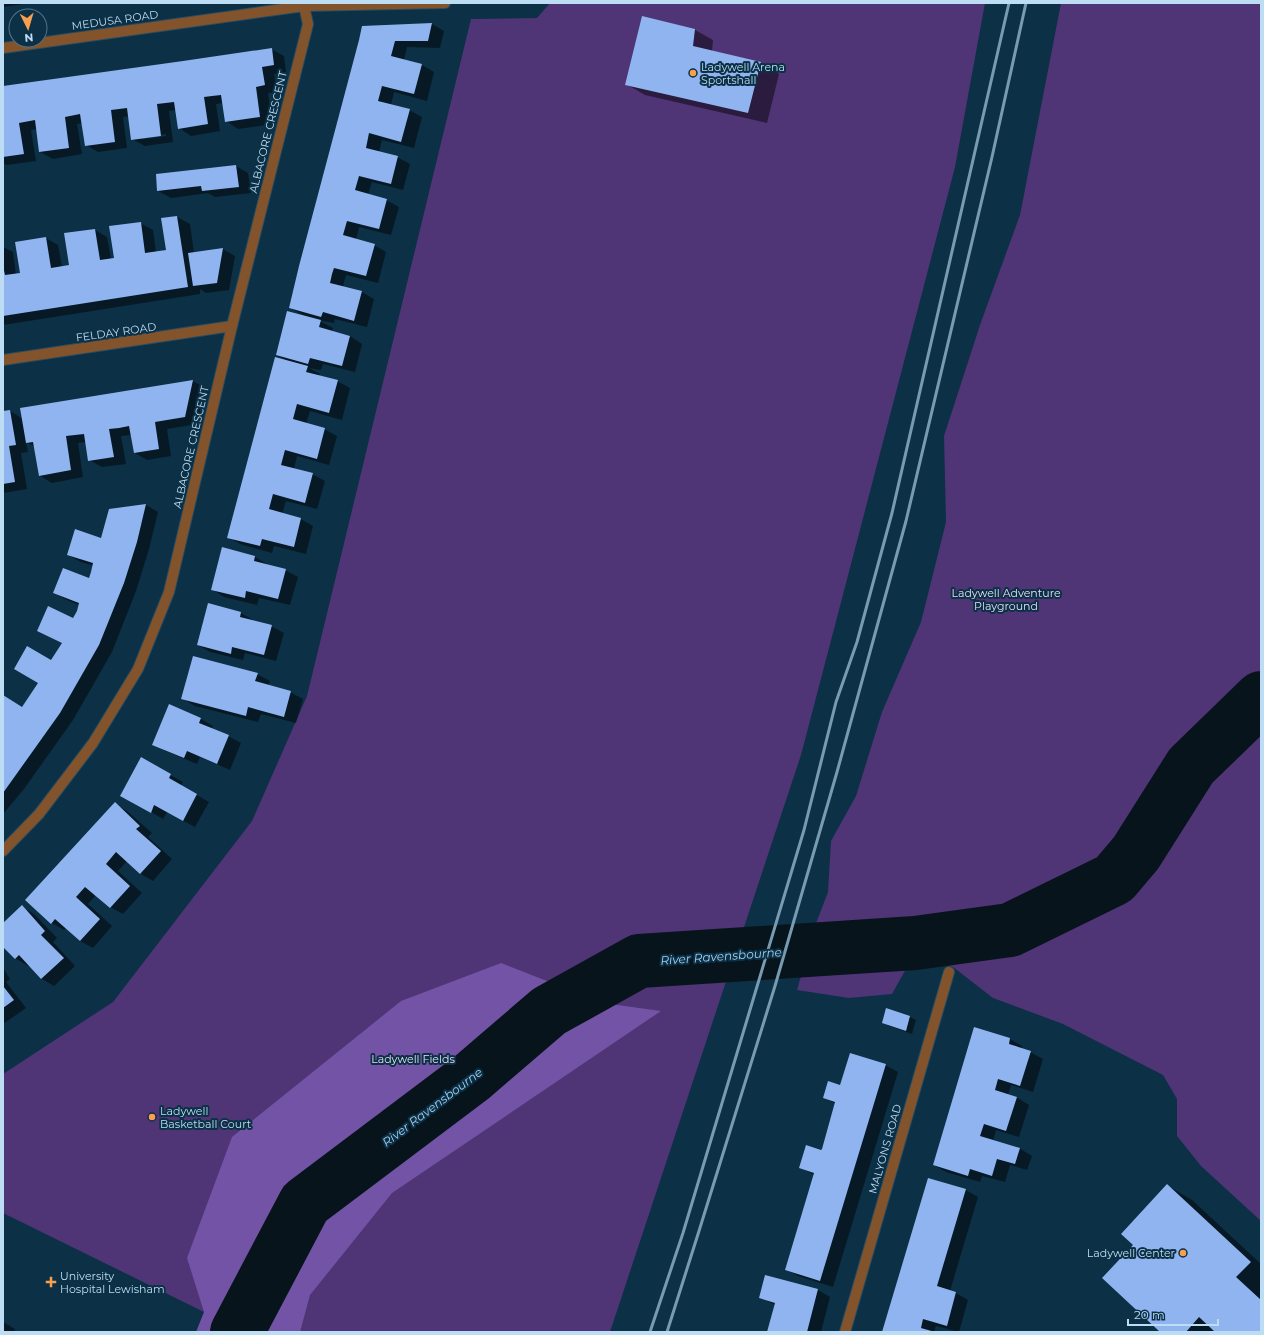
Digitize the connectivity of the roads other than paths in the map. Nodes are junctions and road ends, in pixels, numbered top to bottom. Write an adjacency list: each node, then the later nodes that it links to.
1 (445, 3): 2 (street, MEDUSA ROAD)
2 (304, 6): 3 (street, MEDUSA ROAD); 4 (street, ALBACORE CRESCENT)
3 (3, 48)
4 (232, 326): 5 (street, FELDAY ROAD); 6 (street, ALBACORE CRESCENT)
5 (3, 360)
6 (3, 850)
7 (948, 972): 8 (street, MALYONS ROAD)
8 (845, 1332)

